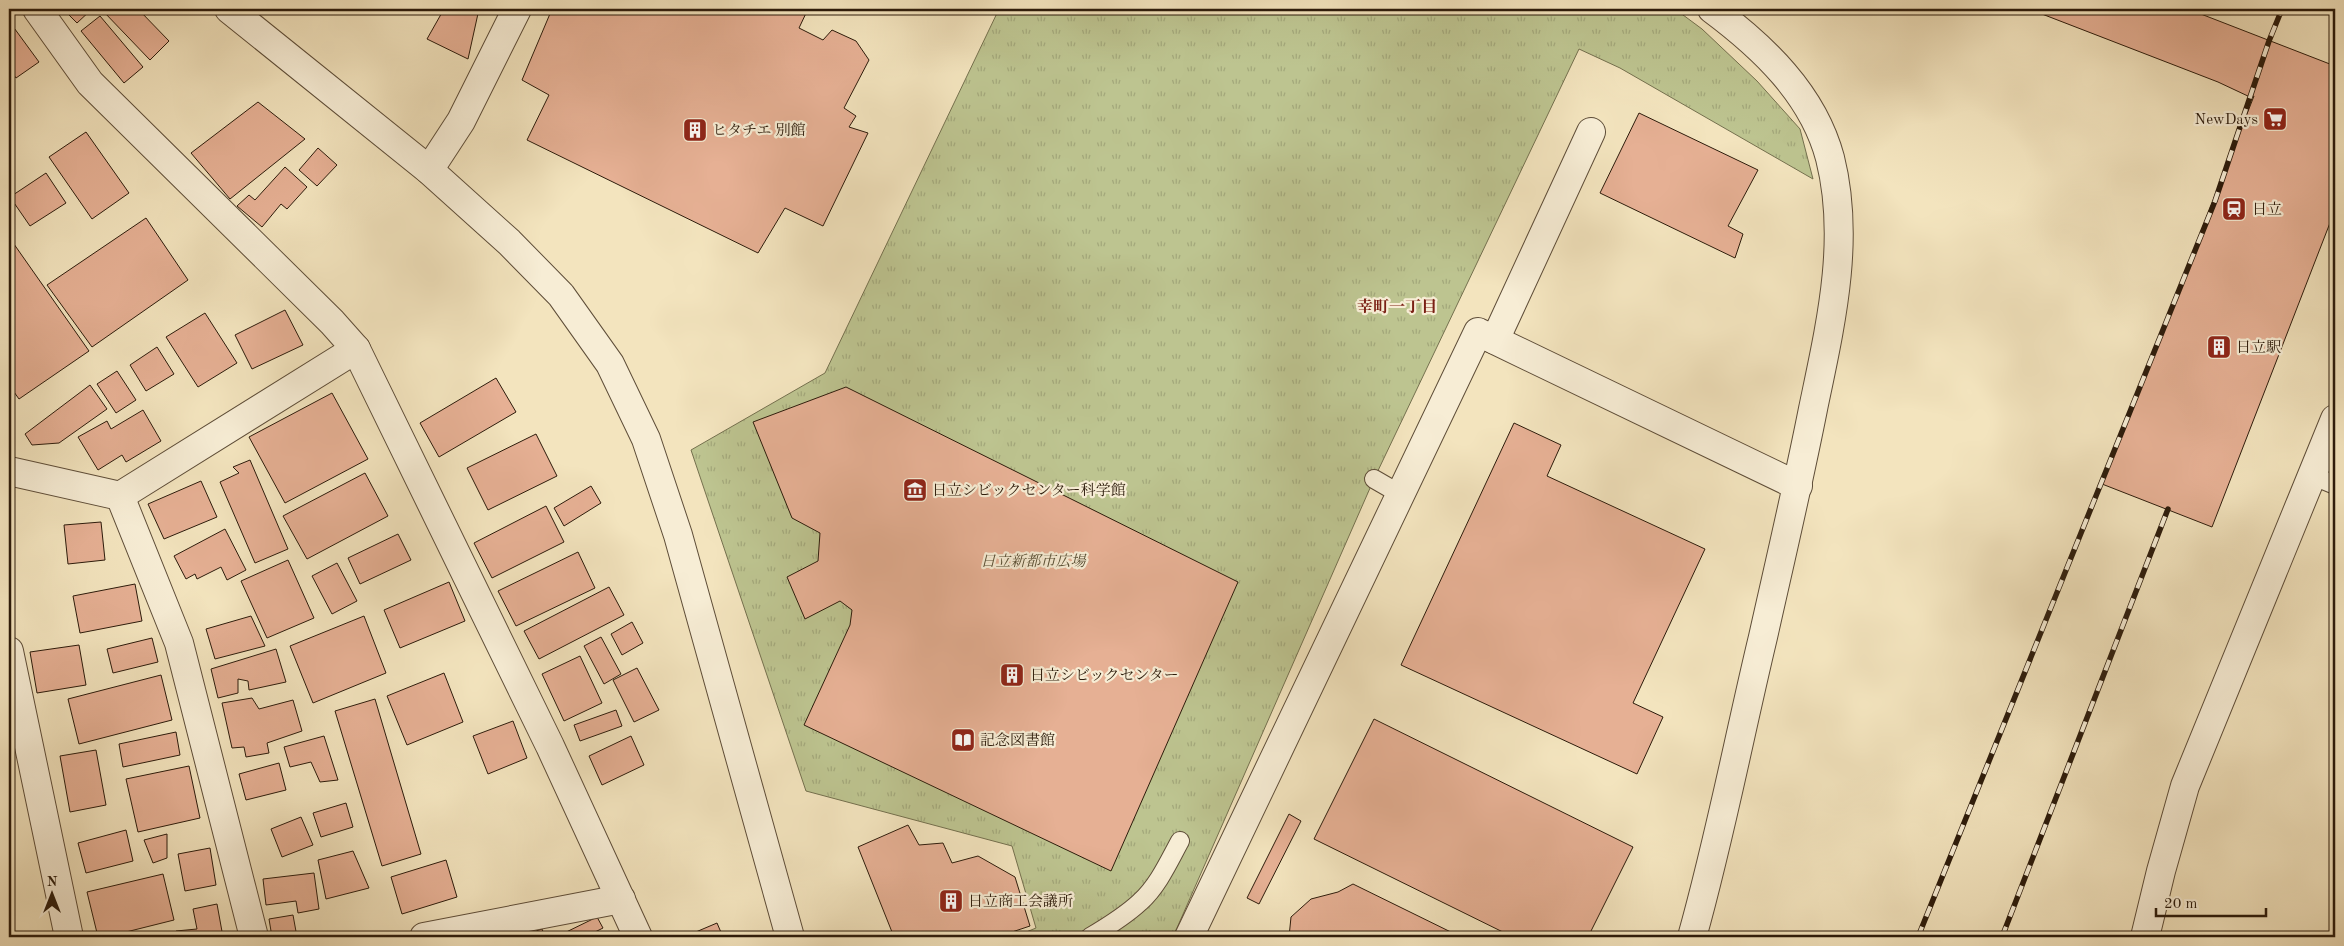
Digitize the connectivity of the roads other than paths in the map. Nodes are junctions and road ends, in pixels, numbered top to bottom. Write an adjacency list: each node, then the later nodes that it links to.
1 (37, 9): 8 (street)
2 (229, 9): 6 (street)
3 (517, 9): 6 (street)
4 (1712, 9): 13 (street)
5 (1591, 132): 7 (street)
6 (429, 170): 23 (street)
7 (1495, 340): 13 (street); 14 (street)
8 (356, 349): 15 (street); 18 (street)
9 (2335, 419): 12 (street)
10 (9, 470): 15 (street)
11 (1374, 480): 14 (lane)
12 (2323, 480): 27 (street)
13 (1798, 486): 26 (street)
14 (1400, 494): 25 (street)
15 (120, 496): 20 (street)
16 (9, 651): 19 (street)
17 (1180, 841): 24 (lane)
18 (621, 899): 21 (street); 22 (street)
19 (69, 937)
20 (254, 937)
21 (424, 937)
22 (638, 937)
23 (790, 937)
24 (1090, 937)
25 (1189, 937)
26 (1692, 937)
27 (2146, 937)

